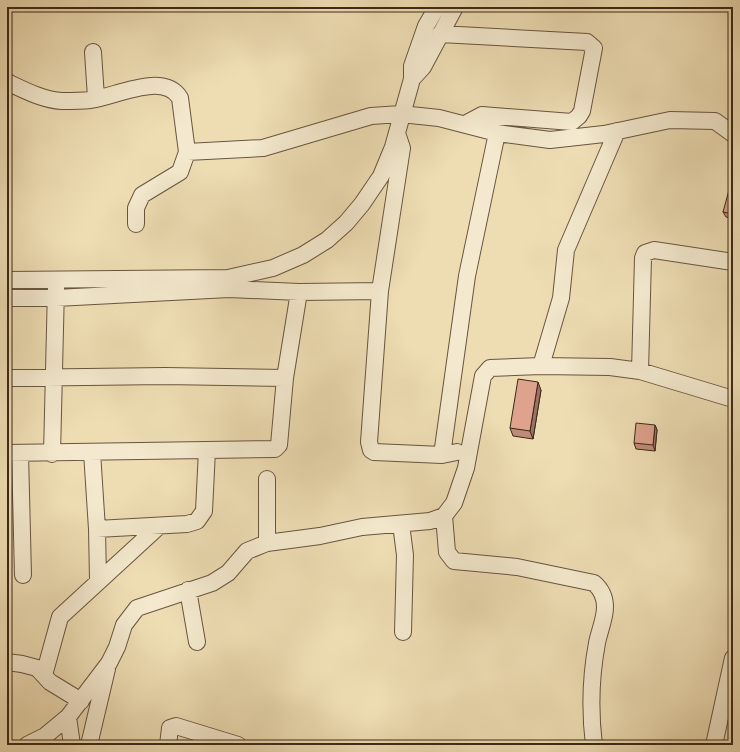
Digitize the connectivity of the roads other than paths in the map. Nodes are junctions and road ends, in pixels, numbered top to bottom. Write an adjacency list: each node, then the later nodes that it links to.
1 (437, 7): 5 (street)
2 (455, 7): 3 (street)
3 (440, 34): 5 (street); 9 (street)
4 (93, 52): 7 (street)
5 (412, 79): 8 (street)
6 (7, 82): 7 (street)
7 (96, 98): 14 (street)
8 (401, 114): 9 (street); 10 (street); 14 (street)
9 (464, 124): 12 (street)
10 (397, 131): 19 (street); 20 (street)
11 (617, 131): 12 (street); 13 (street); 24 (street)
12 (497, 133): 20 (street)
13 (733, 134)
14 (187, 152): 15 (street)
15 (136, 224)
16 (733, 262): 25 (street)
17 (7, 280): 18 (street)
18 (56, 280): 19 (street); 23 (street)
19 (228, 284): 21 (street); 23 (street)
20 (380, 291): 21 (street)
21 (299, 292): 28 (street)
22 (7, 298): 23 (street)
23 (56, 298): 27 (street)
24 (541, 366): 25 (street); 35 (street)
25 (640, 371): 29 (street)
26 (7, 378): 27 (street)
27 (52, 378): 28 (street); 33 (street)
28 (285, 378): 30 (street)
29 (733, 399)
30 (207, 450): 31 (street); 37 (street)
31 (92, 452): 33 (street); 38 (street)
32 (14, 453): 33 (street); 40 (street)
33 (52, 454)
34 (267, 479): 39 (street)
35 (444, 516): 36 (street); 57 (street)
36 (401, 524): 39 (street); 43 (street)
37 (159, 526): 38 (street); 41 (street)
38 (97, 529): 41 (street)
39 (267, 543): 42 (street)
40 (23, 574)
41 (98, 580): 48 (street)
42 (188, 590): 44 (street); 47 (street)
43 (403, 632)
44 (197, 642)
45 (733, 658): 49 (street)
46 (7, 662): 48 (street)
47 (109, 663): 50 (street); 54 (street)
48 (44, 675): 50 (street)
49 (730, 687): 58 (street)
50 (81, 701): 51 (street)
51 (68, 717): 52 (street); 53 (street)
52 (27, 745)
53 (72, 745)
54 (88, 745)
55 (168, 745): 56 (street)
56 (238, 745)
57 (594, 745)
58 (714, 745)

